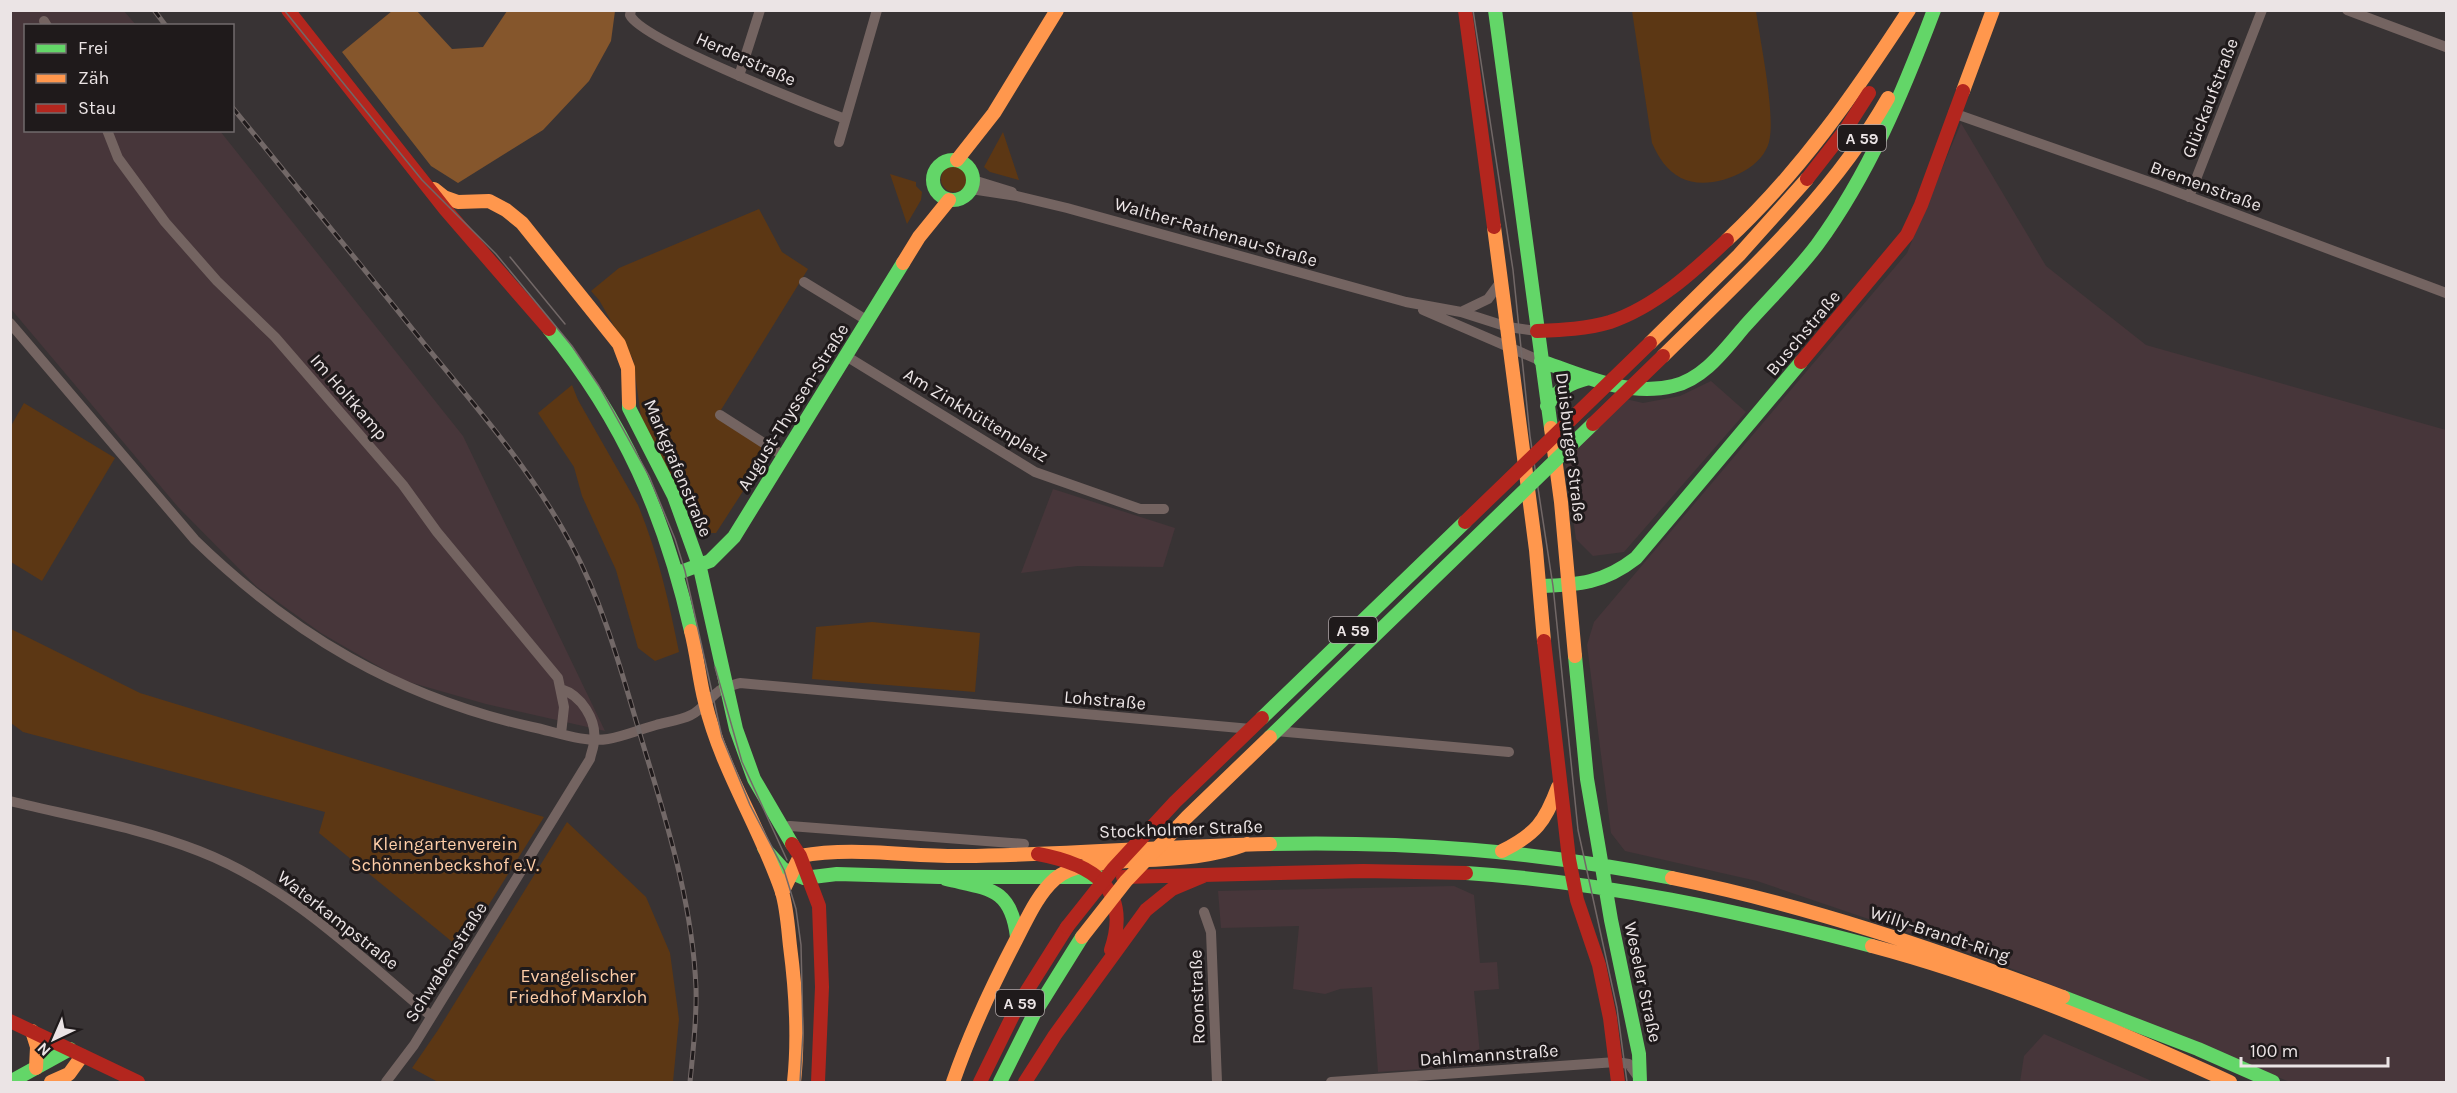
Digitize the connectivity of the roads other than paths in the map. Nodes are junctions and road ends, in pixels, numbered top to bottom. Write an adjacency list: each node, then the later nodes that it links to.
1 (288, 10): 21 (main road, Markgrafenstraße)
2 (631, 10): 14 (street, Herderstraße)
3 (760, 10): 14 (street)
4 (877, 10): 17 (street)
5 (1058, 10): 15 (main road)
6 (1465, 10): 27 (main road)
7 (1495, 10): 35 (main road, Duisburger Straße)
8 (1910, 10): 35 (main road); 96 (main road, A 59, bridge)
9 (1934, 10): 39 (main road); 97 (main road, A 59, bridge)
10 (1993, 10): 16 (main road, Buschstraße)
11 (2262, 10): 24 (street, Glückaufstraße)
12 (2347, 10): 13 (street)
13 (2446, 47)
14 (739, 76): 17 (street, Herderstraße)
15 (994, 113): 20 (main road); 22 (main road)
16 (1953, 113): 24 (street, Bremenstraße); 46 (main road, Buschstraße)
17 (845, 119): 19 (street)
18 (108, 132): 49 (street, Im Holtkamp)
19 (838, 142)
20 (957, 160): 22 (main road); 23 (main road)
21 (423, 179): 44 (main road, Markgrafenstraße); 45 (main road, Markgrafenstraße)
22 (971, 179): 25 (main road); 30 (street, Walther-Rathenau-Straße)
23 (936, 192): 25 (main road); 26 (main road, August-Thyssen-Straße)
24 (2189, 196): 29 (street, Bremenstraße)
25 (949, 200): 26 (main road, August-Thyssen-Straße)
26 (919, 237): 32 (main road, August-Thyssen-Straße)
27 (1502, 280): 31 (street); 34 (main road)
28 (804, 282): 32 (street)
29 (2446, 293)
30 (1406, 302): 31 (street, Walther-Rathenau-Straße); 36 (street, Walther-Rathenau-Straße)
31 (1461, 312): 34 (street, Walther-Rathenau-Straße)
32 (868, 321): 37 (main road, August-Thyssen-Straße)
33 (10, 323): 51 (street)
34 (1508, 327): 35 (street, Walther-Rathenau-Straße); 36 (main road)
35 (1537, 331): 38 (main road, Duisburger Straße)
36 (1510, 348): 38 (street, Walther-Rathenau-Straße); 47 (main road)
37 (846, 356): 42 (main road, August-Thyssen-Straße); 43 (street, Am Zinkhüttenplatz)
38 (1541, 361): 39 (main road); 40 (main road, Duisburger Straße)
39 (1589, 378): 40 (main road)
40 (1548, 406): 46 (main road, Duisburger Straße)
41 (720, 416): 42 (street)
42 (784, 456): 44 (main road, August-Thyssen-Straße)
43 (1164, 509)
44 (700, 568): 45 (main road, August-Thyssen-Straße); 48 (main road, Markgrafenstraße)
45 (678, 573): 50 (main road, Markgrafenstraße)
46 (1570, 585): 47 (main road, Buschstraße); 65 (main road, Duisburger Straße)
47 (1540, 586): 54 (main road)
48 (726, 687): 50 (street); 53 (street, Lohstraße); 56 (main road, Markgrafenstraße)
49 (561, 689): 51 (street, Im Holtkamp); 52 (street, Im Holtkamp)
50 (705, 703): 52 (street); 59 (main road, Markgrafenstraße)
51 (561, 734): 52 (street)
52 (595, 740): 79 (street, Schwabenstraße)
53 (1509, 752)
54 (1559, 784): 60 (main road); 63 (main road)
55 (10, 801): 79 (street, Waterkampstraße)
56 (781, 828): 57 (street); 62 (main road, Markgrafenstraße)
57 (1024, 844)
58 (1246, 844): 60 (main road, Stockholmer Straße); 61 (main road, Stockholmer Straße); 66 (main road)
59 (764, 848): 67 (main road); 75 (main road, Markgrafenstraße)
60 (1501, 851): 63 (main road, Stockholmer Straße)
61 (1038, 854): 62 (main road, Stockholmer Straße); 66 (main road)
62 (800, 856): 67 (main road); 71 (main road, Markgrafenstraße)
63 (1569, 859): 64 (main road, Stockholmer Straße); 73 (main road)
64 (1584, 861): 65 (main road, Willy-Brandt-Ring)
65 (1601, 865): 74 (main road, Duisburger Straße); 103 (main road, Willy-Brandt-Ring)
66 (1083, 866): 69 (main road); 70 (main road)
67 (791, 874): 71 (main road); 75 (main road)
68 (1203, 876): 70 (main road); 73 (main road); 78 (main road)
69 (1056, 878): 70 (main road); 72 (main road); 77 (main road)
70 (1097, 878): 78 (main road)
71 (810, 879): 72 (main road); 94 (main road, Markgrafenstraße)
72 (946, 879): 77 (main road)
73 (1573, 885): 74 (main road, Willy-Brandt-Ring); 82 (main road)
74 (1605, 889): 84 (main road, Weseler Straße); 102 (main road, Willy-Brandt-Ring)
75 (782, 893): 93 (main road, Markgrafenstraße)
76 (1204, 912): 99 (street, Roonstraße)
77 (1017, 937): 95 (main road)
78 (1103, 969): 98 (main road)
79 (431, 1016): 92 (street, Schwabenstraße)
80 (10, 1021): 81 (main road)
81 (32, 1031): 83 (main road); 86 (main road)
82 (1615, 1047): 84 (street); 85 (main road)
83 (76, 1053): 86 (main road); 90 (main road); 91 (main road)
84 (1639, 1054): 89 (main road, Weseler Straße)
85 (1616, 1062): 87 (street, Dahlmannstraße); 89 (street); 101 (main road)
86 (36, 1068): 88 (main road)
87 (1436, 1079): 100 (street, Dahlmannstraße)
88 (10, 1082)
89 (1640, 1082)
90 (51, 1083)
91 (138, 1083)
92 (386, 1083)
93 (794, 1083)
94 (818, 1083)
95 (953, 1083)
96 (980, 1083)
97 (1000, 1083)
98 (1025, 1083)
99 (1217, 1083)
100 (1330, 1083)
101 (1618, 1083)
102 (2230, 1083)
103 (2273, 1083)

